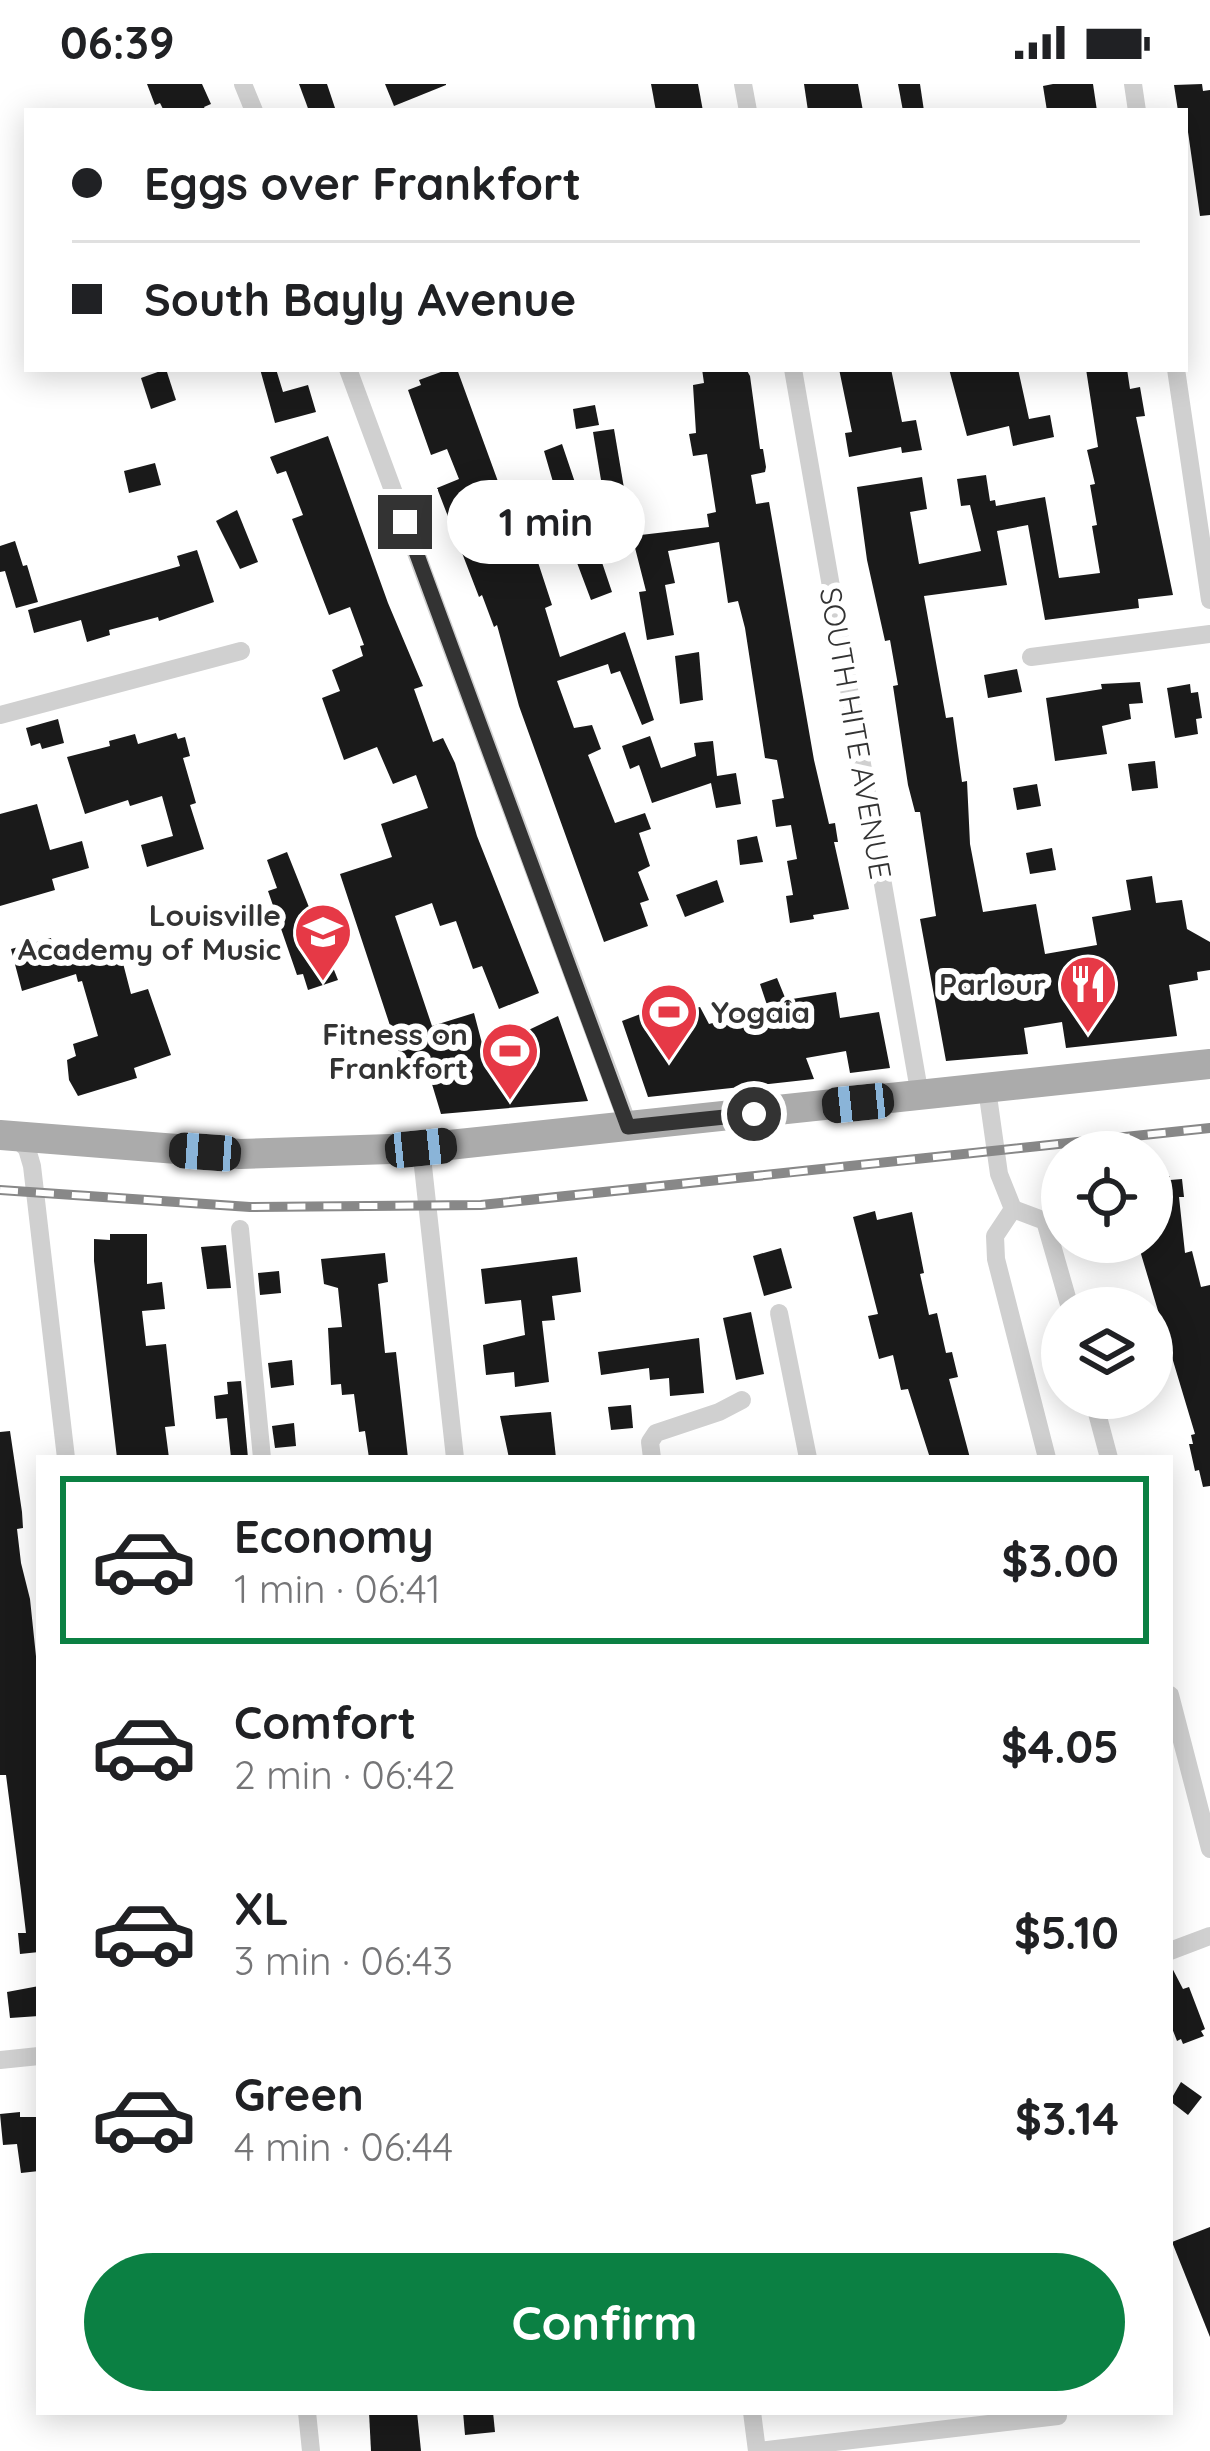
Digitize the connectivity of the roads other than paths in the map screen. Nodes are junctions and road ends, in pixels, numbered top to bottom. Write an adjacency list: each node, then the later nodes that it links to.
1 (349, 372): 12 (street)
2 (794, 372): 11 (street, SOUTH HITE AVENUE)
3 (1176, 372): 4 (street)
4 (1210, 600)
5 (1210, 634): 7 (street)
6 (241, 651): 8 (street)
7 (1031, 657)
8 (0, 715)
9 (1210, 1064): 10 (main road)
10 (986, 1089): 11 (main road); 15 (street)
11 (920, 1096): 12 (main road)
12 (628, 1127): 14 (main road)
13 (5, 1131): 14 (main road); 21 (street)
14 (421, 1148): 23 (street)
15 (1013, 1209): 17 (street); 26 (street)
16 (240, 1229): 22 (street)
17 (1064, 1287)
18 (778, 1313): 25 (street)
19 (742, 1400): 24 (street)
20 (1099, 1419): 27 (street)
21 (66, 1455)
22 (262, 1455)
23 (455, 1455)
24 (652, 1455)
25 (807, 1455)
26 (1046, 1455)
27 (1108, 1455)
28 (1173, 1707): 29 (street)
29 (1210, 1849)
30 (1204, 1938): 31 (street)
31 (1173, 1945)
32 (36, 2056): 33 (street)
33 (0, 2060)
34 (307, 2415): 37 (street)
35 (752, 2415): 38 (street)
36 (1058, 2416): 38 (street)
37 (311, 2451)
38 (758, 2451)

